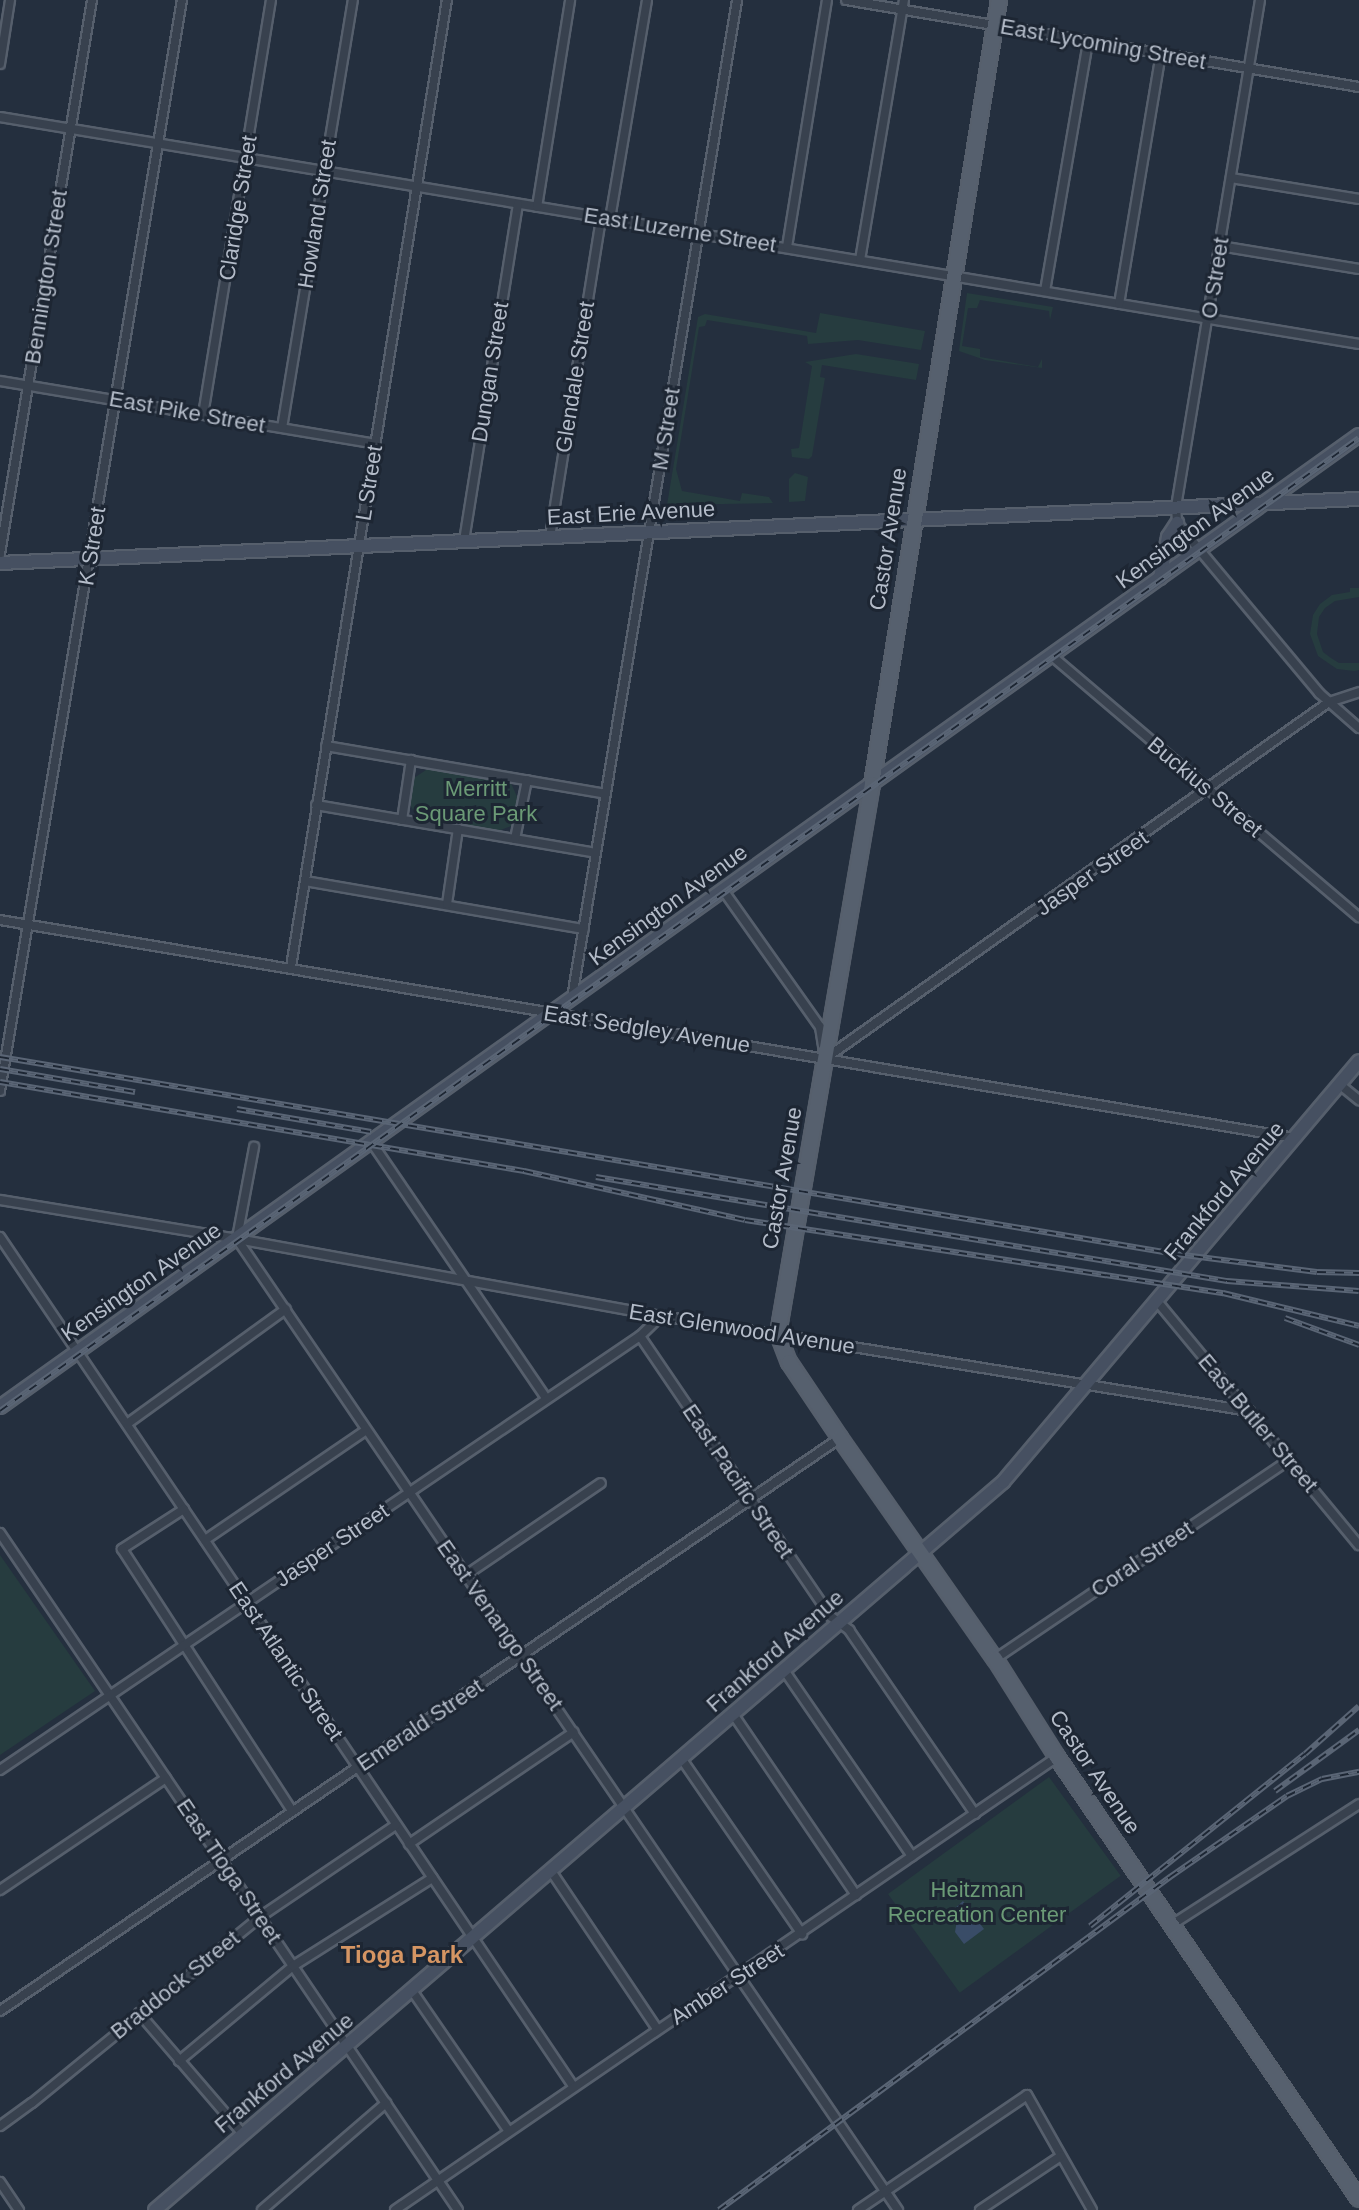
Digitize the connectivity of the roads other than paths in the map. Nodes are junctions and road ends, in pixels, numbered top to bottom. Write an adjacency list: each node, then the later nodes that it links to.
1 (10, 0): 18 (street)
2 (92, 0): 22 (street, Bennington Street)
3 (182, 0): 23 (street, K Street)
4 (271, 0): 24 (street, Claridge Street)
5 (353, 0): 25 (street, Howland Street)
6 (447, 0): 27 (street, L Street)
7 (570, 0): 30 (street)
8 (647, 0): 31 (street, Glendale Street)
9 (737, 0): 32 (street, M Street)
10 (827, 0): 34 (street)
11 (846, 0): 14 (street, East Lycoming Street)
12 (999, 0): 15 (main road, Castor Avenue)
13 (1260, 0): 19 (street, O Street)
14 (903, 5): 15 (street, East Lycoming Street); 35 (street)
15 (994, 25): 16 (street, East Lycoming Street); 37 (main road, Castor Avenue)
16 (1088, 41): 17 (street, East Lycoming Street); 38 (street)
17 (1161, 53): 19 (street, East Lycoming Street); 39 (street)
18 (0, 64)
19 (1249, 69): 20 (street, East Lycoming Street); 26 (street, O Street)
20 (1359, 87)
21 (0, 117): 22 (street, East Luzerne Street)
22 (71, 130): 23 (street, East Luzerne Street); 43 (street, Bennington Street)
23 (159, 144): 24 (street, East Luzerne Street); 44 (street, K Street)
24 (246, 159): 25 (street, East Luzerne Street); 45 (street, Claridge Street)
25 (325, 172): 27 (street, East Luzerne Street); 46 (street, Howland Street)
26 (1231, 178): 28 (street); 33 (street, O Street)
27 (416, 187): 29 (street, East Luzerne Street); 48 (street, L Street)
28 (1359, 199)
29 (518, 204): 30 (street, East Luzerne Street); 56 (street, Dungan Street)
30 (537, 207): 31 (street, East Luzerne Street)
31 (605, 218): 32 (street, East Luzerne Street); 55 (street, Glendale Street)
32 (698, 234): 34 (street, East Luzerne Street); 54 (street, M Street)
33 (1220, 246): 36 (street); 40 (street, O Street)
34 (787, 247): 35 (street, East Luzerne Street)
35 (860, 260): 37 (street, East Luzerne Street)
36 (1359, 269)
37 (954, 276): 38 (street, East Luzerne Street); 52 (main road, Castor Avenue)
38 (1045, 291): 39 (street, East Luzerne Street)
39 (1119, 304): 40 (street, East Luzerne Street)
40 (1208, 319): 41 (street, East Luzerne Street); 51 (street, O Street)
41 (1359, 344)
42 (0, 381): 43 (street, East Pike Street)
43 (29, 386): 44 (street, East Pike Street); 59 (street, Bennington Street)
44 (115, 400): 45 (street, East Pike Street); 60 (street, K Street)
45 (203, 415): 46 (street, East Pike Street)
46 (282, 428): 48 (street, East Pike Street)
47 (1359, 435): 50 (main road, Kensington Avenue)
48 (375, 444): 57 (street, L Street)
49 (1359, 499): 50 (main road, East Erie Avenue)
50 (1264, 503): 51 (main road, East Erie Avenue); 58 (main road, Kensington Avenue)
51 (1176, 507): 52 (main road, East Erie Avenue); 53 (street, O Street)
52 (913, 520): 54 (main road, East Erie Avenue); 70 (main road, Castor Avenue)
53 (1177, 523): 58 (street); 62 (main road)
54 (649, 532): 55 (main road, East Erie Avenue); 72 (street, M Street)
55 (550, 537): 56 (main road, East Erie Avenue)
56 (464, 541): 57 (main road, East Erie Avenue)
57 (359, 546): 60 (main road, East Erie Avenue); 67 (street, L Street)
58 (1198, 551): 62 (main road, Kensington Avenue); 65 (street)
59 (0, 554)
60 (90, 559): 61 (main road, East Erie Avenue); 83 (street, K Street)
61 (0, 563)
62 (1160, 578): 63 (main road, Kensington Avenue)
63 (1052, 656): 70 (main road, Kensington Avenue); 71 (street, Buckius Street)
64 (1359, 692): 65 (street, Jasper Street)
65 (1329, 702): 66 (street); 71 (street, Jasper Street)
66 (1359, 728)
67 (326, 746): 68 (street); 73 (street, L Street)
68 (411, 760): 69 (street); 74 (street)
69 (527, 780): 72 (street); 76 (street)
70 (872, 784): 79 (main road, Kensington Avenue); 88 (main road, Castor Avenue)
71 (1208, 790): 81 (street, Buckius Street); 88 (street, Jasper Street)
72 (606, 794): 77 (street, M Street)
73 (316, 805): 74 (street); 78 (street, L Street)
74 (402, 820): 75 (street)
75 (458, 829): 76 (street); 80 (street)
76 (515, 839): 77 (street)
77 (596, 853): 84 (street, M Street)
78 (305, 881): 80 (street); 85 (street, L Street)
79 (723, 890): 86 (main road, Kensington Avenue); 88 (street)
80 (447, 904): 84 (street)
81 (1359, 917)
82 (0, 920): 83 (street, East Sedgley Avenue)
83 (27, 925): 85 (street, East Sedgley Avenue); 91 (street, K Street)
84 (584, 929): 86 (street, M Street)
85 (291, 967): 87 (street, East Sedgley Avenue)
86 (572, 1000): 87 (main road, Kensington Avenue)
87 (552, 1014): 88 (street, East Sedgley Avenue); 94 (main road, Kensington Avenue)
88 (825, 1058): 93 (street, East Sedgley Avenue); 103 (main road, Castor Avenue)
89 (1359, 1061): 90 (main road, Frankford Avenue)
90 (1339, 1084): 92 (street); 93 (main road, Frankford Avenue)
91 (0, 1091)
92 (1359, 1100)
93 (1295, 1138): 100 (main road, Frankford Avenue)
94 (372, 1143): 98 (main road, Kensington Avenue); 99 (street)
95 (254, 1147): 98 (street)
96 (0, 1200): 98 (street)
97 (0, 1237): 105 (street, East Atlantic Street)
98 (237, 1239): 99 (street, East Glenwood Avenue); 101 (street, East Venango Street); 105 (main road, Kensington Avenue)
99 (465, 1280): 102 (street, East Glenwood Avenue); 107 (street)
100 (1156, 1300): 106 (main road, Frankford Avenue); 109 (street, East Butler Street)
101 (286, 1309): 110 (street); 111 (street, East Venango Street)
102 (661, 1316): 103 (street, East Glenwood Avenue); 104 (street, Jasper Street)
103 (778, 1334): 106 (street, East Glenwood Avenue); 112 (main road, Castor Avenue)
104 (640, 1336): 107 (street, Jasper Street); 116 (street, East Pacific Street)
105 (77, 1352): 108 (main road, Kensington Avenue); 110 (street, East Atlantic Street)
106 (1084, 1385): 109 (street, East Glenwood Avenue); 121 (main road, Frankford Avenue)
107 (546, 1398): 115 (street, Jasper Street)
108 (0, 1407)
109 (1249, 1411): 113 (street, East Butler Street)
110 (127, 1424): 117 (street, East Atlantic Street)
111 (366, 1430): 115 (street, East Venango Street); 119 (street)
112 (840, 1438): 116 (street, Emerald Street); 121 (main road, Castor Avenue)
113 (1289, 1460): 120 (street, East Butler Street); 127 (street, Coral Street)
114 (601, 1483): 122 (street)
115 (409, 1493): 122 (street, East Venango Street); 123 (street, Jasper Street)
116 (751, 1501): 124 (street, East Pacific Street); 126 (street, Emerald Street)
117 (184, 1509): 119 (street, East Atlantic Street); 125 (street)
118 (0, 1533): 129 (street, East Tioga Street)
119 (205, 1540): 123 (street, East Atlantic Street)
120 (1359, 1545)
121 (922, 1554): 124 (main road, Frankford Avenue); 127 (main road, Castor Avenue)
122 (466, 1575): 126 (street, East Venango Street)
123 (247, 1604): 125 (street, Jasper Street); 134 (street, East Atlantic Street)
124 (837, 1624): 128 (main road, Frankford Avenue); 140 (street, East Pacific Street)
125 (185, 1646): 129 (street, Jasper Street); 139 (street)
126 (523, 1658): 131 (street, East Venango Street); 134 (street, Emerald Street)
127 (995, 1659): 132 (main road, Castor Avenue)
128 (784, 1670): 130 (main road, Frankford Avenue); 143 (street)
129 (111, 1696): 135 (street, Jasper Street); 136 (street, East Tioga Street)
130 (733, 1714): 133 (main road, Frankford Avenue); 148 (street)
131 (574, 1732): 138 (street, East Venango Street); 142 (street)
132 (1057, 1757): 140 (street, Amber Street); 150 (main road, Castor Avenue)
133 (681, 1758): 138 (main road, Frankford Avenue); 151 (street)
134 (358, 1767): 139 (street, Emerald Street); 141 (street, East Atlantic Street)
135 (0, 1770)
136 (166, 1778): 144 (street, East Tioga Street); 147 (street)
137 (1359, 1804): 150 (street)
138 (624, 1807): 145 (main road, Frankford Avenue); 154 (street, East Venango Street)
139 (292, 1811): 144 (street, Emerald Street)
140 (975, 1814): 143 (street, Amber Street)
141 (396, 1825): 142 (street, East Atlantic Street); 149 (street, Braddock Street)
142 (409, 1844): 146 (street, East Atlantic Street)
143 (912, 1856): 148 (street, Amber Street)
144 (222, 1860): 149 (street, East Tioga Street); 156 (street, Emerald Street)
145 (551, 1871): 152 (main road, Frankford Avenue); 158 (street)
146 (432, 1878): 152 (street, East Atlantic Street); 153 (street)
147 (0, 1890)
148 (856, 1895): 151 (street, Amber Street)
149 (260, 1917): 153 (street, East Tioga Street); 157 (street, Braddock Street)
150 (1173, 1924): 170 (main road, Castor Avenue)
151 (802, 1934): 154 (street, Amber Street)
152 (472, 1937): 155 (main road, Frankford Avenue); 161 (street, East Atlantic Street)
153 (293, 1966): 159 (street, East Tioga Street); 160 (street)
154 (741, 1977): 158 (street, Amber Street); 169 (street, East Venango Street)
155 (411, 1989): 159 (main road, Frankford Avenue); 164 (street)
156 (0, 2011)
157 (139, 2013): 160 (street); 163 (street, Braddock Street)
158 (657, 2029): 161 (street, Amber Street)
159 (347, 2046): 162 (street, East Tioga Street); 165 (main road, Frankford Avenue)
160 (179, 2061): 165 (street)
161 (573, 2086): 164 (street, Amber Street)
162 (386, 2103): 167 (street, East Tioga Street); 173 (street)
163 (0, 2126)
164 (508, 2130): 167 (street, Amber Street)
165 (243, 2134): 172 (main road, Frankford Avenue)
166 (1061, 2156): 169 (street); 178 (street); 179 (street)
167 (438, 2181): 174 (street, Amber Street); 175 (street, East Tioga Street)
168 (0, 2182): 171 (street)
169 (885, 2192): 176 (street); 177 (street, East Venango Street)
170 (1359, 2199)
171 (19, 2210)
172 (155, 2210)
173 (262, 2210)
174 (395, 2210)
175 (458, 2210)
176 (858, 2210)
177 (898, 2210)
178 (980, 2210)
179 (1092, 2210)

